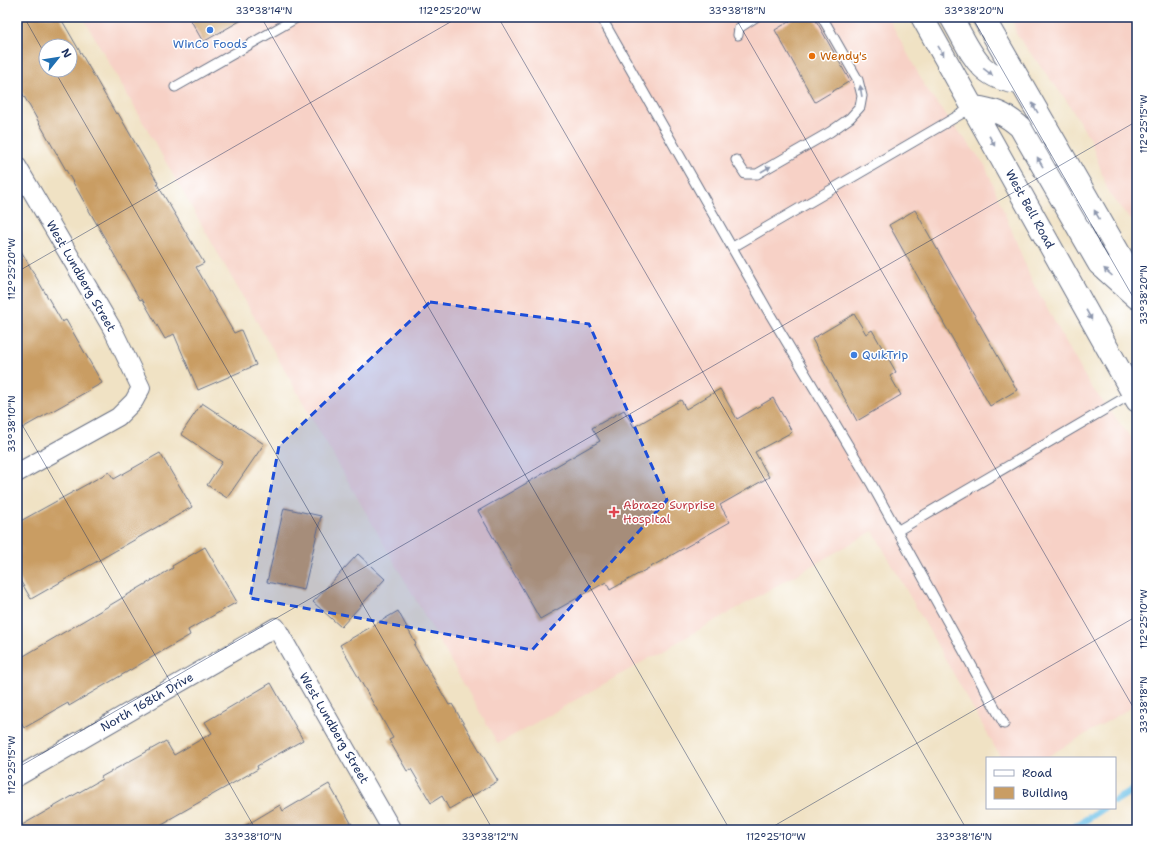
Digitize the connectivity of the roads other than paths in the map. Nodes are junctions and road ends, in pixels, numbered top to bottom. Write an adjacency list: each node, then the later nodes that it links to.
1 (298, 17): 10 (lane)
2 (601, 17): 14 (lane)
3 (756, 17): 8 (lane)
4 (822, 17): 12 (lane, one-way to 4)
5 (922, 17): 11 (main road, West Bell Road, one-way to 11)
6 (951, 17): 9 (main road, one-way to 9)
7 (983, 17): 9 (main road)
8 (738, 35)
9 (1020, 82): 15 (main road, one-way to 9)
10 (175, 86)
11 (973, 107): 14 (lane); 16 (main road, one-way to 11); 17 (main road, West Bell Road, one-way to 17)
12 (736, 160)
13 (17, 166): 18 (street, West Lundberg Street)
14 (734, 247): 19 (lane)
15 (1137, 284)
16 (1137, 298)
17 (1135, 397): 19 (lane)
18 (17, 473)
19 (897, 531): 21 (lane)
20 (276, 627): 22 (street, North 168th Drive); 23 (street, West Lundberg Street)
21 (1004, 724)
22 (17, 777)
23 (392, 830)

